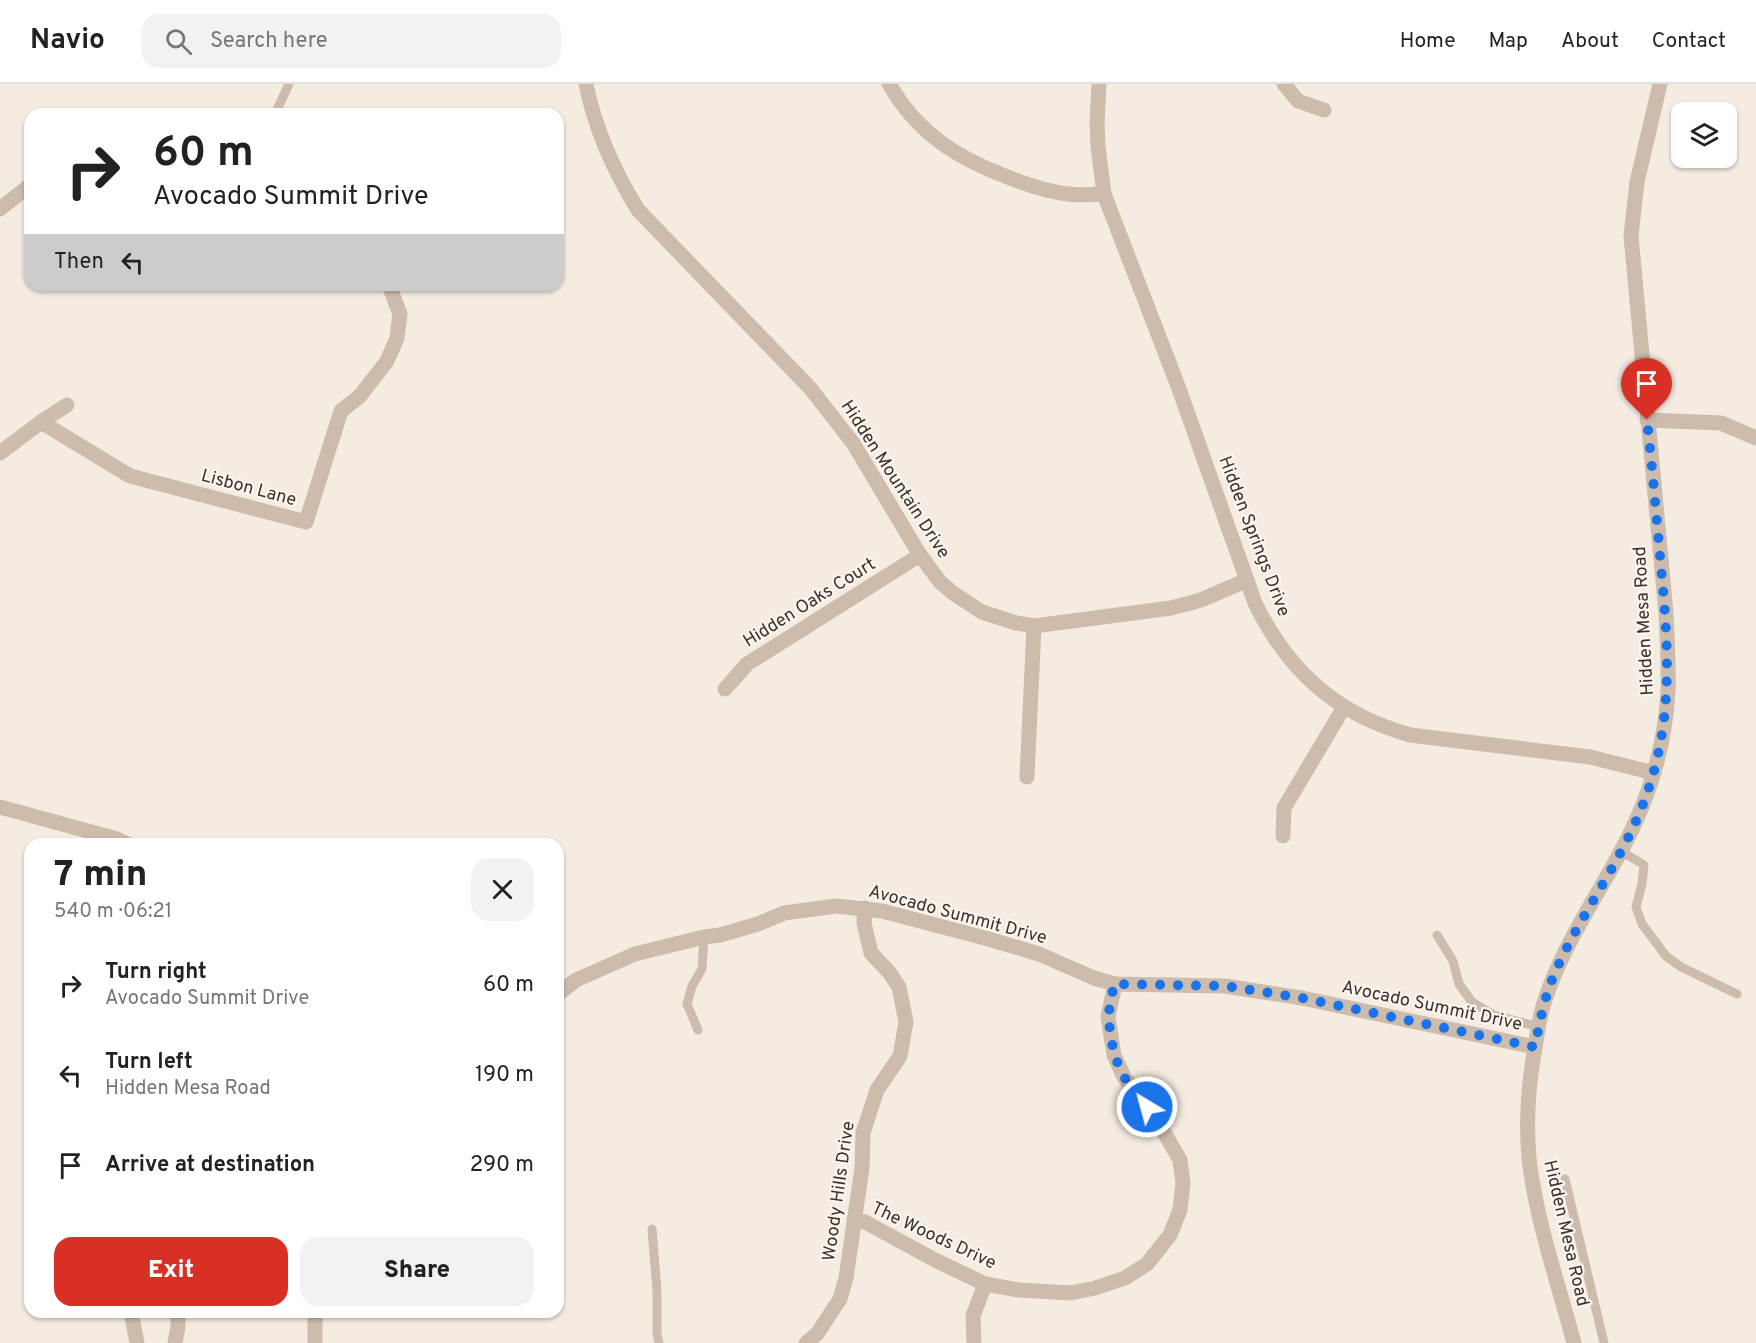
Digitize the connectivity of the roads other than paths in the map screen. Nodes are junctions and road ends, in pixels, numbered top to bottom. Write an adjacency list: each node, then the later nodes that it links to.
1 (289, 84): 7 (lane)
2 (586, 84): 18 (street, Hidden Mountain Drive)
3 (889, 84): 10 (street)
4 (1099, 84): 10 (street, Hidden Springs Drive)
5 (1284, 84): 8 (street)
6 (1660, 84): 14 (street, Hidden Mesa Road)
7 (278, 108)
8 (1324, 110)
9 (24, 190): 11 (street)
10 (1104, 194): 19 (street, Hidden Springs Drive)
11 (0, 208)
12 (391, 291): 15 (street, Lisbon Lane)
13 (67, 405): 15 (street)
14 (1647, 420): 16 (street); 23 (street, Hidden Mesa Road)
15 (41, 422): 17 (street)
16 (1756, 438)
17 (0, 453)
18 (920, 555): 20 (street, Hidden Mountain Drive); 21 (street, Hidden Oaks Court)
19 (1247, 580): 20 (street, Hidden Mountain Drive); 22 (street, Hidden Springs Drive)
20 (1034, 626): 24 (street)
21 (725, 689)
22 (1344, 707): 23 (street, Hidden Springs Drive); 26 (street)
23 (1654, 773): 28 (street, Hidden Mesa Road)
24 (1027, 777)
25 (0, 807): 27 (street)
26 (1283, 836)
27 (113, 838)
28 (1621, 851): 34 (lane); 35 (street, Hidden Mesa Road)
29 (865, 908): 31 (street, Avocado Summit Drive); 32 (street, Avocado Summit Drive); 39 (street, Woody Hills Drive)
30 (1437, 935): 35 (lane)
31 (704, 937): 33 (street, Avocado Summit Drive); 36 (lane)
32 (1114, 984): 37 (street, Avocado Summit Drive); 41 (street, The Woods Drive)
33 (564, 989)
34 (1737, 994)
35 (1539, 1027): 37 (street, Hidden Mesa Road)
36 (698, 1030)
37 (1535, 1047): 51 (street, Hidden Mesa Road)
38 (1565, 1179): 52 (lane)
39 (854, 1220): 41 (street, The Woods Drive); 49 (street, Woody Hills Drive)
40 (652, 1228): 48 (lane)
41 (985, 1284): 50 (street)
42 (131, 1318): 45 (street)
43 (178, 1318): 46 (street)
44 (315, 1318): 47 (street)
45 (137, 1343)
46 (175, 1343)
47 (315, 1343)
48 (659, 1343)
49 (806, 1343)
50 (974, 1343)
51 (1575, 1343)
52 (1604, 1343)

